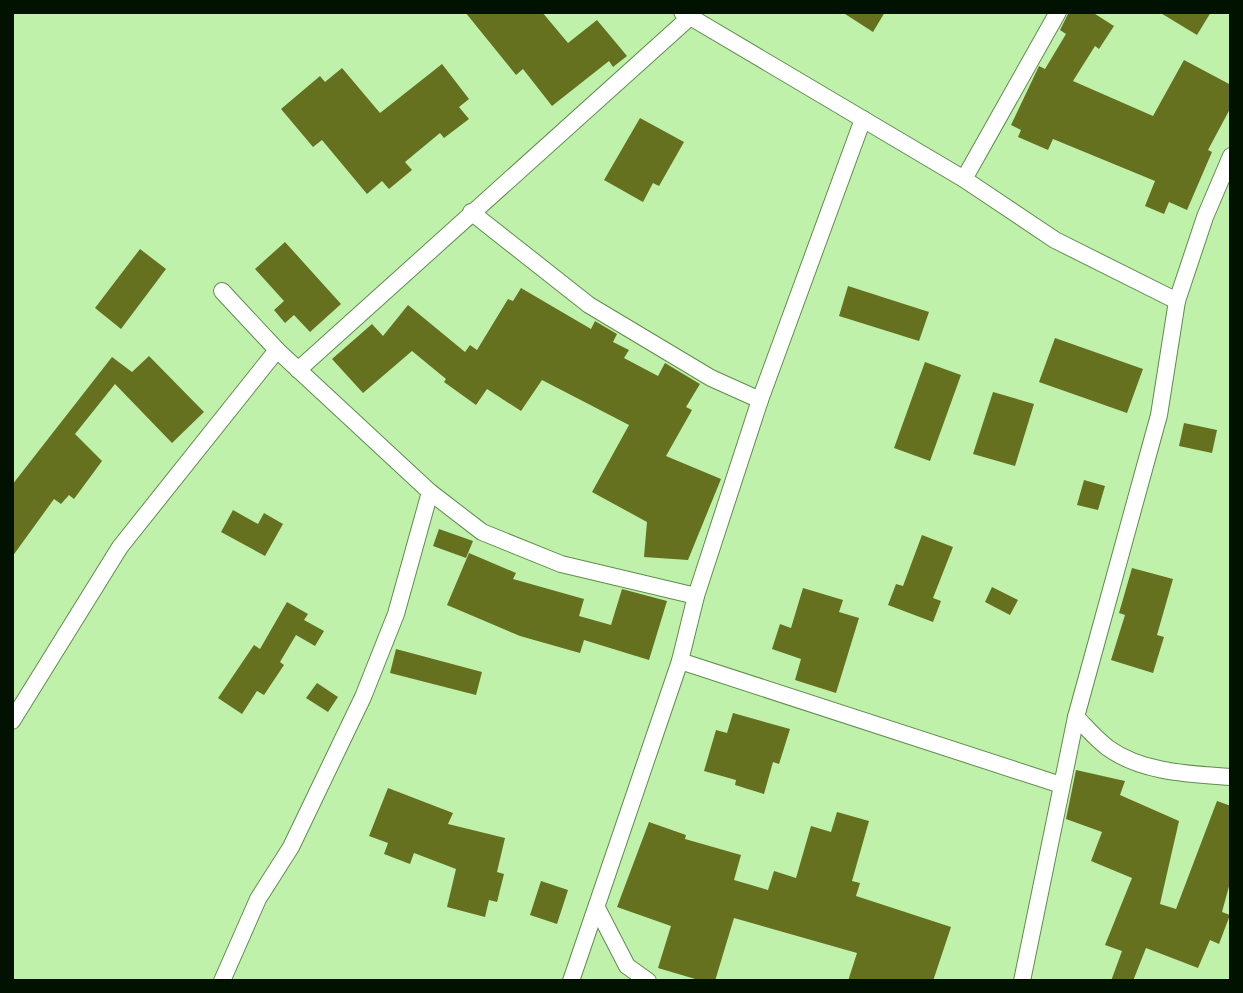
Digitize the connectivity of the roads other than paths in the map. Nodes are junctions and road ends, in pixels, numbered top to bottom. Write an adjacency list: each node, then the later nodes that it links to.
1 (1058, 12): 5 (street)
2 (686, 15): 3 (street); 6 (street)
3 (863, 119): 5 (street); 11 (street)
4 (1231, 156): 8 (street)
5 (964, 179): 8 (street)
6 (471, 212): 10 (street); 11 (street)
7 (222, 291): 9 (street)
8 (1177, 301): 15 (street)
9 (277, 350): 10 (street); 16 (street)
10 (298, 370): 12 (street)
11 (760, 400): 13 (street)
12 (430, 492): 13 (street); 20 (street)
13 (696, 596): 14 (street)
14 (680, 660): 18 (street); 19 (street)
15 (1076, 717): 17 (street); 18 (street)
16 (12, 721)
17 (1231, 777)
18 (1061, 785): 23 (street)
19 (597, 908): 21 (street); 22 (street)
20 (222, 981)
21 (571, 981)
22 (648, 981)
23 (1022, 981)

